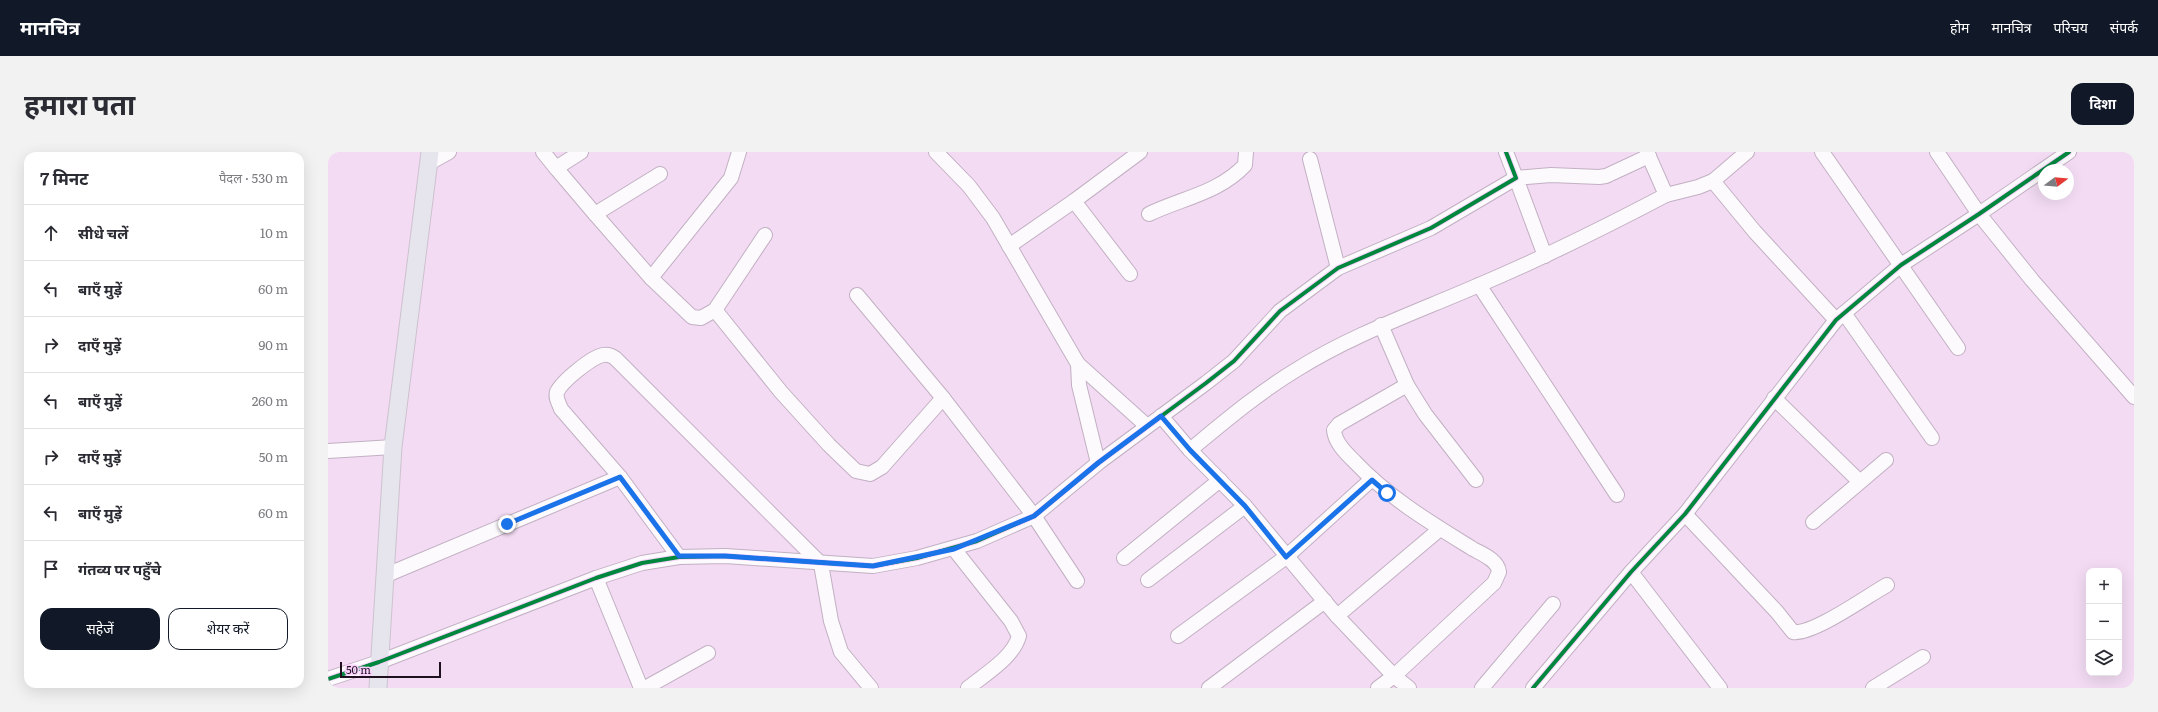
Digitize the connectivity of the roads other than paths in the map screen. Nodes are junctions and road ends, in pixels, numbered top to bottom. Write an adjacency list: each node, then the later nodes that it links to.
1 (449, 152): 15 (street)
2 (543, 152): 17 (street)
3 (581, 152): 17 (street)
4 (739, 152): 32 (street)
5 (936, 152): 27 (street)
6 (1140, 152): 22 (street)
7 (1246, 152): 24 (street)
8 (1506, 152): 19 (street)
9 (1746, 152): 20 (street)
10 (1822, 152): 29 (street)
11 (1937, 152): 25 (street)
12 (2069, 152): 14 (street)
13 (1648, 154): 19 (street); 21 (street)
14 (2051, 157): 25 (street)
15 (430, 158): 47 (main road)
16 (1310, 159): 30 (street)
17 (556, 168): 23 (street)
18 (660, 174): 23 (street)
19 (1516, 178): 28 (street); 30 (street)
20 (1713, 181): 21 (street); 36 (street)
21 (1666, 195): 28 (street)
22 (1074, 201): 27 (street); 31 (street)
23 (595, 214): 32 (street)
24 (1149, 214)
25 (1979, 214): 29 (street); 41 (street)
26 (765, 235): 35 (street)
27 (1009, 246): 39 (street)
28 (1545, 256): 33 (street)
29 (1901, 265): 36 (street); 38 (street)
30 (1338, 268): 44 (street)
31 (1130, 274)
32 (651, 278): 35 (street)
33 (1479, 285): 37 (street); 57 (street)
34 (857, 295): 42 (street)
35 (715, 310): 42 (street)
36 (1840, 317): 43 (street); 46 (street)
37 (1381, 325): 40 (street); 48 (street)
38 (1958, 348)
39 (1078, 364): 45 (street); 51 (street)
40 (1407, 386): 54 (street); 55 (street)
41 (2134, 397)
42 (943, 398): 60 (street)
43 (1774, 398): 56 (street); 59 (street)
44 (1161, 416): 45 (street); 48 (street)
45 (1147, 426): 51 (street)
46 (1932, 438)
47 (393, 447): 49 (street); 69 (main road)
48 (1190, 450): 53 (street)
49 (328, 451)
50 (1886, 460): 56 (street)
51 (1098, 463): 60 (street)
52 (620, 477): 64 (street); 67 (street); 69 (street)
53 (1220, 480): 58 (street); 66 (street)
54 (1372, 480): 62 (street); 65 (street)
55 (1476, 480)
56 (1859, 481): 61 (street)
57 (1617, 495)
58 (1245, 506): 65 (street); 71 (street)
59 (1685, 514): 68 (street); 73 (street)
60 (1034, 516): 63 (street); 72 (street)
61 (1813, 522)
62 (1440, 529): 76 (street); 81 (street)
63 (954, 549): 67 (street); 87 (street)
64 (679, 556): 67 (street); 70 (street)
65 (1286, 557): 74 (street); 77 (street)
66 (1124, 558)
67 (821, 564): 86 (street)
68 (1631, 572): 92 (street); 93 (street)
69 (384, 576): 80 (main road)
70 (596, 578): 80 (street); 84 (street)
71 (1148, 580)
72 (1077, 581)
73 (1887, 585)
74 (1325, 601): 76 (street); 88 (street)
75 (1553, 604): 91 (street)
76 (1337, 616): 81 (street)
77 (1178, 636)
78 (708, 653): 85 (street)
79 (1923, 657): 94 (street)
80 (379, 662): 82 (street); 83 (main road)
81 (1394, 676): 89 (street); 90 (street)
82 (328, 679)
83 (378, 688)
84 (641, 688)
85 (645, 688)
86 (871, 688)
87 (968, 688)
88 (1209, 688)
89 (1378, 688)
90 (1409, 688)
91 (1482, 688)
92 (1533, 688)
93 (1720, 688)
94 (1873, 688)

